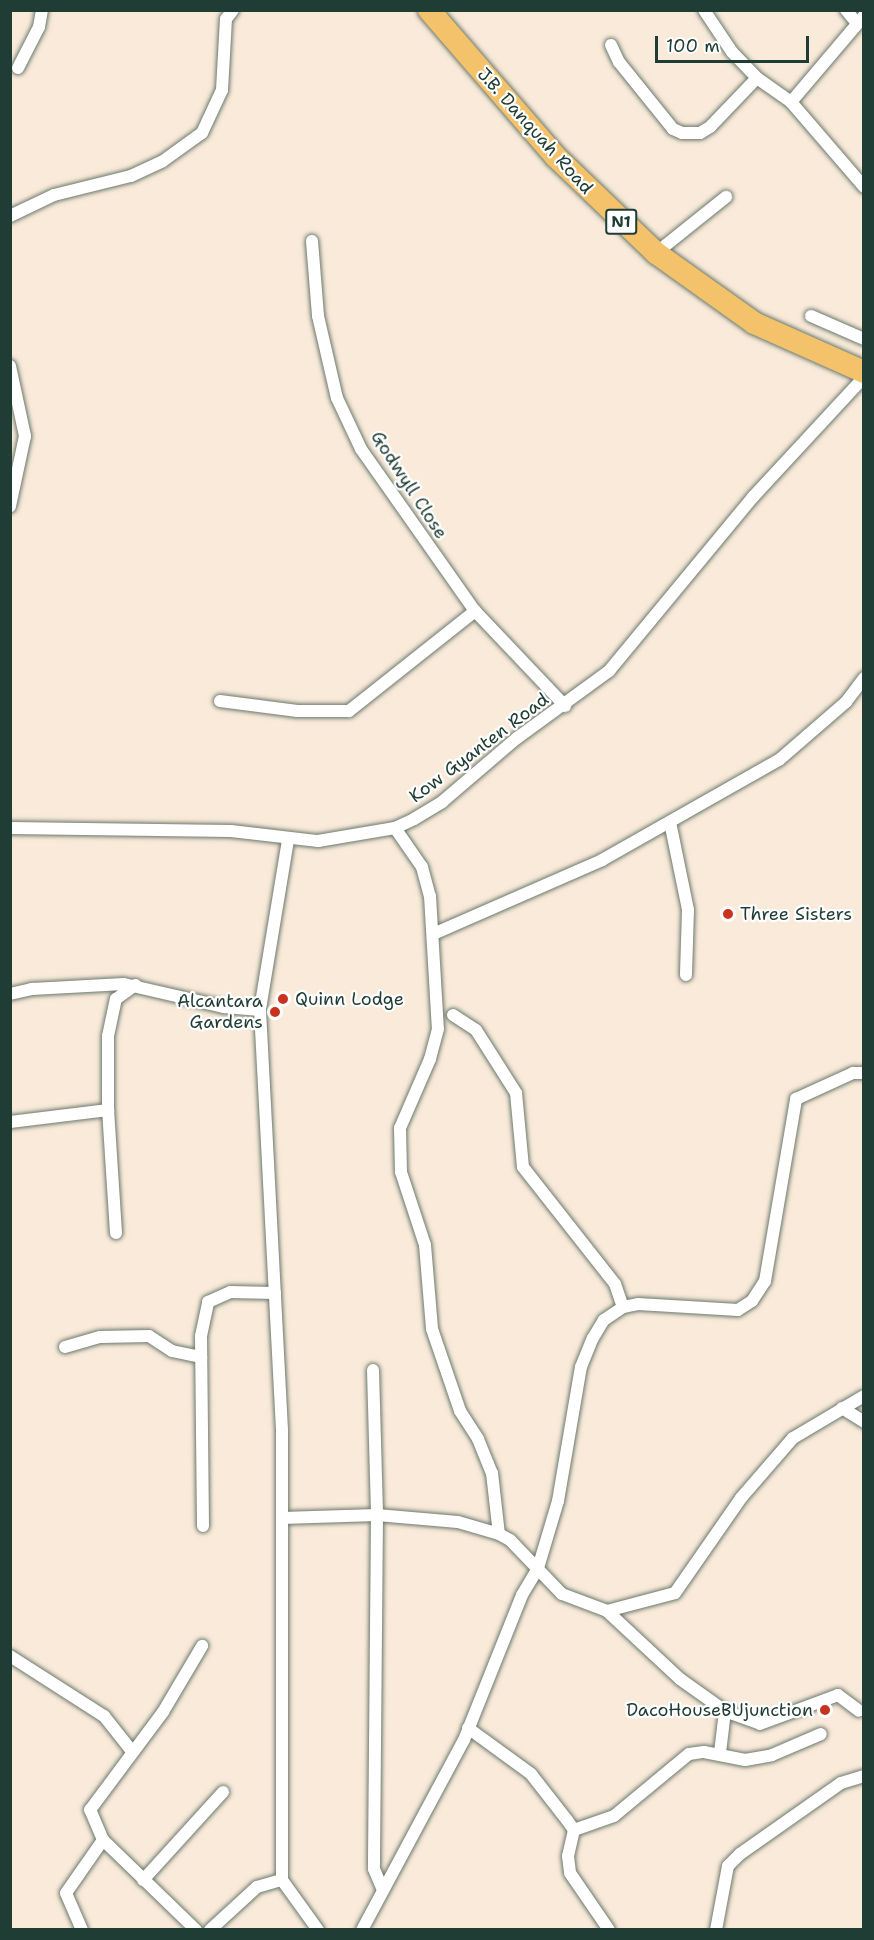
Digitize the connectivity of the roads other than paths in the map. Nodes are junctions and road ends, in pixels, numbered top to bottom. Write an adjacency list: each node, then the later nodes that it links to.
1 (42, 10): 8 (street)
2 (233, 10): 13 (street)
3 (429, 10): 15 (highway, J.B. Danquah Road / N1)
4 (704, 10): 9 (street)
5 (846, 10): 6 (street)
6 (860, 19): 10 (street)
7 (611, 45): 9 (street)
8 (18, 68)
9 (757, 78): 10 (street)
10 (791, 102): 11 (street)
11 (864, 187)
12 (726, 197): 15 (street)
13 (10, 216)
14 (312, 241): 22 (street, Godwyll Close)
15 (656, 253): 19 (highway, J.B. Danquah Road / N1)
16 (811, 316): 17 (street)
17 (864, 339)
18 (10, 366): 21 (street)
19 (864, 372)
20 (864, 377): 25 (street, Kow Gyanten Road)
21 (10, 506)
22 (475, 611): 24 (street); 25 (street, Godwyll Close)
23 (864, 678): 26 (street)
24 (220, 701)
25 (565, 706): 28 (street, Kow Gyanten Road)
26 (670, 822): 30 (street); 31 (street)
27 (10, 828): 29 (street, Kow Gyanten Road)
28 (395, 828): 29 (street, Kow Gyanten Road); 30 (street)
29 (288, 840): 34 (street)
30 (433, 934): 51 (street)
31 (686, 975)
32 (135, 985): 33 (street); 34 (street); 37 (street)
33 (10, 994)
34 (260, 1010): 40 (street)
35 (453, 1016): 41 (street)
36 (864, 1073): 41 (street)
37 (108, 1110): 38 (street); 39 (street)
38 (10, 1122)
39 (116, 1233)
40 (274, 1293): 43 (street); 49 (street)
41 (623, 1307): 52 (street)
42 (65, 1347): 43 (street)
43 (201, 1357): 50 (street)
44 (373, 1370): 48 (street)
45 (864, 1396): 46 (street)
46 (842, 1408): 47 (street); 53 (street)
47 (864, 1422)
48 (376, 1515): 49 (street); 51 (street); 68 (street)
49 (282, 1518): 67 (street)
50 (203, 1526)
51 (499, 1534): 52 (street)
52 (538, 1568): 53 (street); 58 (street)
53 (607, 1611): 56 (street)
54 (202, 1646): 60 (street)
55 (10, 1656): 60 (street)
56 (725, 1711): 57 (street); 61 (street)
57 (859, 1712)
58 (468, 1728): 64 (street); 68 (street)
59 (821, 1734): 61 (street)
60 (131, 1750): 65 (street)
61 (720, 1754): 64 (street)
62 (864, 1776): 75 (street)
63 (223, 1792): 66 (street)
64 (574, 1830): 74 (street)
65 (103, 1840): 66 (street); 69 (street)
66 (142, 1880): 70 (street)
67 (282, 1880): 71 (street); 72 (street)
68 (383, 1890): 73 (street)
69 (82, 1929)
70 (196, 1929)
71 (210, 1929)
72 (318, 1929)
73 (362, 1929)
74 (609, 1929)
75 (716, 1929)

